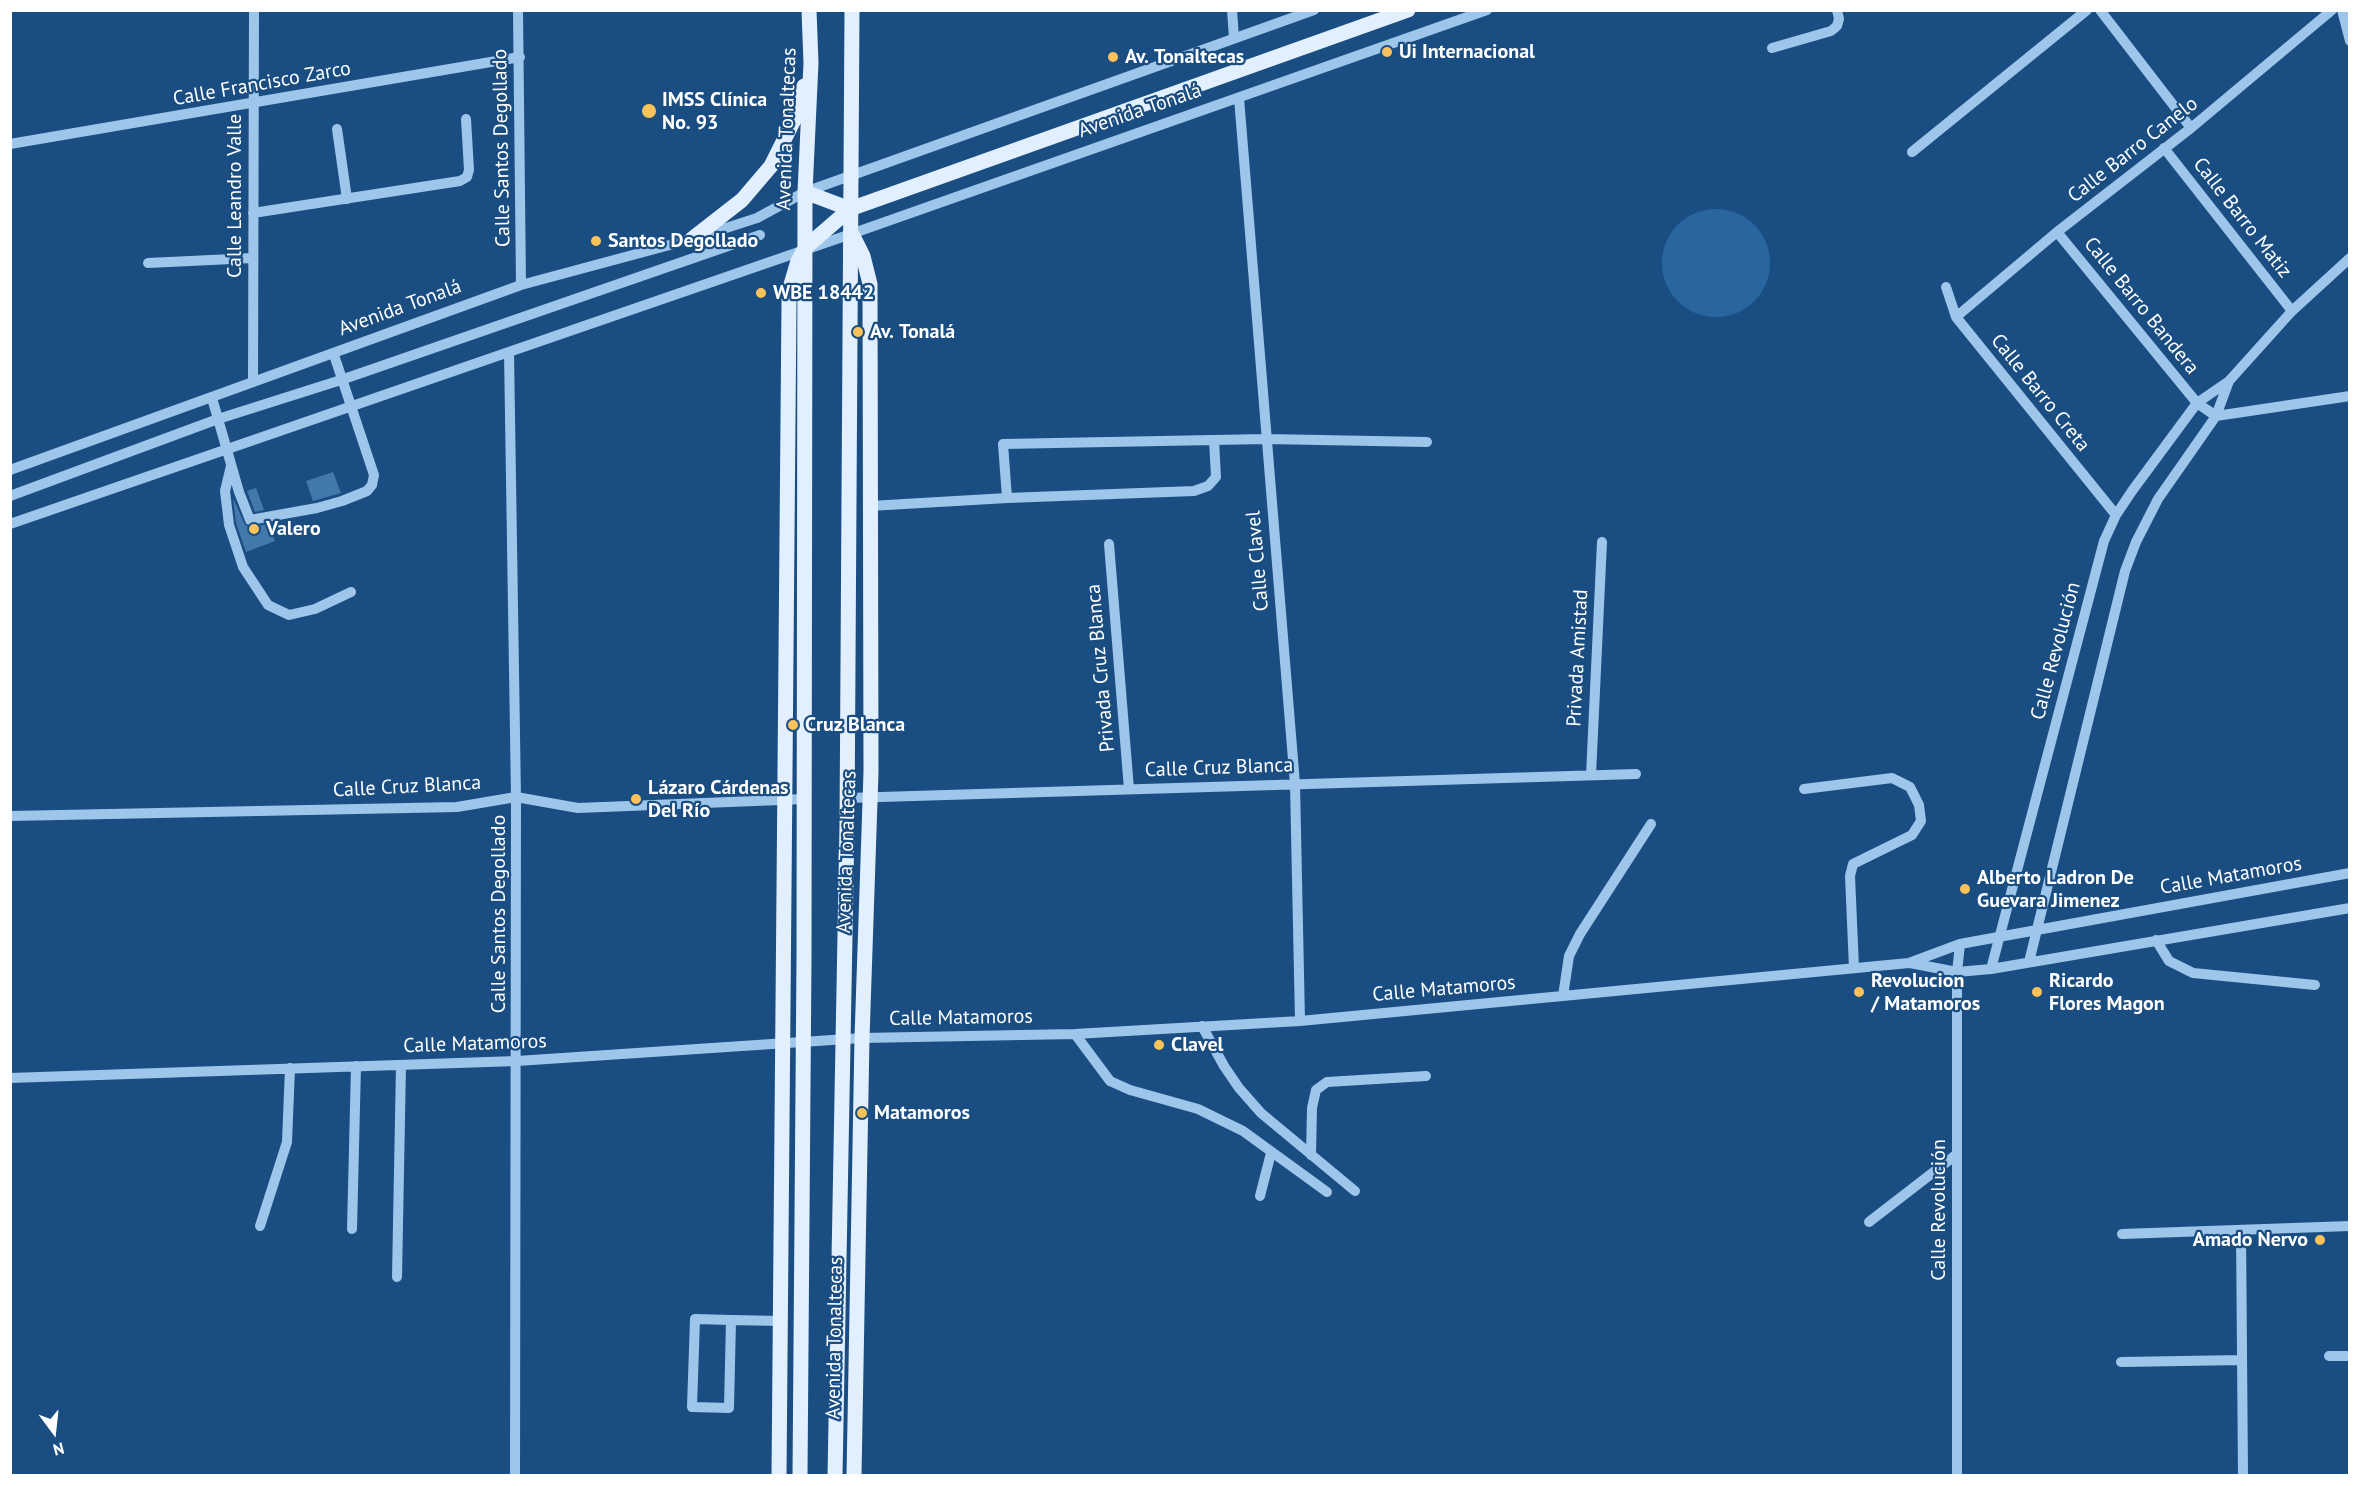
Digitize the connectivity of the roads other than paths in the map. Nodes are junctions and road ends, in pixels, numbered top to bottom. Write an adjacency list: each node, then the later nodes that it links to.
1 (254, 10): 20 (street, Calle Leandro Valle)
2 (518, 10): 17 (street, Calle Santos Degollado)
3 (809, 10): 18 (main road, Avenida Tonaltecas)
4 (852, 10): 27 (main road, Avenida Tonaltecas)
5 (1232, 10): 14 (street)
6 (1314, 10): 14 (street, Avenida Tonalá)
7 (1408, 10): 30 (main road, Avenida Tonalá)
8 (1487, 10): 19 (street, Avenida Tonalá)
9 (1837, 10): 16 (street)
10 (2087, 10): 26 (street)
11 (2100, 10): 22 (street)
12 (2332, 10): 22 (street, Calle Barro Canelo)
13 (2342, 10): 15 (street)
14 (1234, 38): 27 (street, Avenida Tonalá)
15 (2349, 41)
16 (1772, 48)
17 (520, 57): 20 (street, Calle Francisco Zarco); 40 (street, Calle Santos Degollado)
18 (811, 63): 28 (main road, Avenida Tonaltecas); 35 (main road)
19 (1239, 98): 33 (street, Avenida Tonalá); 55 (street, Calle Clavel)
20 (254, 104): 24 (street, Calle Francisco Zarco); 31 (street, Calle Leandro Valle)
21 (466, 119): 29 (street)
22 (2191, 128): 25 (street, Calle Barro Canelo)
23 (337, 129): 29 (street)
24 (10, 144)
25 (2164, 148): 32 (street, Calle Barro Canelo); 42 (street, Calle Barro Matiz)
26 (1912, 152)
27 (850, 176): 28 (street, Avenida Tonalá); 30 (main road, Avenida Tonaltecas)
28 (806, 192): 30 (main road); 35 (street, Avenida Tonalá); 36 (main road, Avenida Tonaltecas)
29 (347, 200): 31 (street)
30 (850, 208): 33 (main road, Avenida Tonaltecas); 36 (main road, Avenida Tonalá)
31 (254, 213): 37 (street, Calle Leandro Valle)
32 (2057, 232): 43 (street, Calle Barro Canelo); 51 (street, Calle Barro Bandera)
33 (851, 234): 36 (street, Avenida Tonalá); 63 (main road, Avenida Tonaltecas); 76 (main road, Avenida Tonaltecas)
34 (760, 235): 46 (street)
35 (692, 239): 40 (street, Avenida Tonalá)
36 (805, 248): 44 (street, Avenida Tonalá); 77 (main road, Avenida Tonaltecas); 78 (main road, Avenida Tonaltecas)
37 (253, 258): 39 (street); 48 (street, Calle Leandro Valle)
38 (2349, 258): 42 (street, Calle Revolución)
39 (148, 262)
40 (521, 285): 45 (street, Avenida Tonalá)
41 (1946, 287): 43 (street, Calle Barro Creta)
42 (2292, 311): 47 (street, Calle Revolución)
43 (1956, 317): 64 (street, Calle Barro Creta)
44 (509, 352): 52 (street, Avenida Tonalá); 74 (street, Calle Santos Degollado)
45 (333, 355): 46 (street); 48 (street, Avenida Tonalá)
46 (341, 380): 52 (street); 54 (street)
47 (2229, 381): 51 (street, Calle Revolución); 53 (street, Calle Revolución)
48 (253, 382): 50 (street, Avenida Tonalá)
49 (2349, 396): 53 (street)
50 (212, 398): 54 (street); 60 (street, Avenida Tonalá)
51 (2196, 403): 53 (street, Calle Barro Bandera); 64 (street, Calle Revolución)
52 (350, 406): 58 (street, Avenida Tonalá); 59 (street)
53 (2216, 416): 83 (street, Calle Revolución)
54 (218, 419): 58 (street); 61 (street)
55 (1266, 439): 56 (street); 57 (street); 71 (street, Calle Clavel)
56 (1214, 440): 62 (street); 62 (street)
57 (1427, 442)
58 (228, 448): 59 (street); 65 (street, Avenida Tonalá)
59 (232, 464): 68 (street)
60 (10, 470)
61 (10, 496)
62 (1007, 498): 63 (street)
63 (870, 506): 75 (main road, Avenida Tonaltecas)
64 (2116, 515): 84 (street, Calle Revolución)
65 (10, 524)
66 (1602, 542): 70 (street, Privada Amistad)
67 (1108, 544): 72 (street, Privada Cruz Blanca)
68 (351, 592)
69 (1636, 774): 70 (street)
70 (1591, 775): 71 (street, Calle Cruz Blanca)
71 (1295, 784): 72 (street, Calle Cruz Blanca); 94 (street, Calle Clavel)
72 (1129, 789): 75 (street, Calle Cruz Blanca)
73 (1804, 789): 89 (street)
74 (516, 796): 78 (street, Calle Cruz Blanca); 79 (street, Calle Cruz Blanca); 101 (street, Calle Santos Degollado)
75 (871, 797): 76 (street, Calle Cruz Blanca); 97 (main road, Avenida Tonaltecas)
76 (848, 798): 98 (main road, Avenida Tonaltecas)
77 (805, 799): 78 (street, Calle Cruz Blanca); 99 (main road, Avenida Tonaltecas)
78 (783, 800): 100 (main road, Avenida Tonaltecas)
79 (10, 816)
80 (1651, 824): 93 (street)
81 (2349, 873): 83 (street, Calle Matamoros)
82 (2349, 908): 85 (street, Calle Matamoros)
83 (2036, 930): 84 (street, Calle Matamoros); 87 (street, Calle Revolución)
84 (1999, 936): 86 (street, Calle Matamoros); 90 (street, Calle Revolución)
85 (2156, 940): 87 (street, Calle Matamoros); 92 (street)
86 (1960, 944): 88 (street, Calle Matamoros); 91 (street, Calle Revolución)
87 (2029, 962): 90 (street, Calle Matamoros)
88 (1909, 963): 89 (street, Calle Matamoros); 91 (street, Calle Matamoros)
89 (1854, 968): 93 (street, Calle Matamoros)
90 (1991, 969): 91 (street, Calle Matamoros)
91 (1957, 972): 109 (street, Calle Revolución)
92 (2316, 985)
93 (1563, 996): 94 (street, Calle Matamoros)
94 (1300, 1021): 95 (street, Calle Matamoros)
95 (1202, 1026): 96 (street, Calle Matamoros); 108 (street)
96 (1075, 1034): 97 (street, Calle Matamoros); 107 (street)
97 (862, 1038): 98 (street, Calle Matamoros); 130 (main road, Avenida Tonaltecas)
98 (843, 1040): 99 (street, Calle Matamoros); 129 (main road, Avenida Tonaltecas)
99 (804, 1043): 100 (street, Calle Matamoros); 128 (main road, Avenida Tonaltecas)
100 (782, 1045): 101 (street, Calle Matamoros); 121 (main road, Avenida Tonaltecas)
101 (517, 1060): 102 (street, Calle Matamoros); 126 (street, Calle Santos Degollado)
102 (400, 1065): 103 (street, Calle Matamoros); 119 (street)
103 (356, 1066): 104 (street, Calle Matamoros); 116 (street)
104 (290, 1068): 106 (street, Calle Matamoros); 114 (street)
105 (1426, 1076): 108 (street)
106 (10, 1078)
107 (1271, 1153): 111 (street); 112 (street)
108 (1311, 1155): 110 (street)
109 (1957, 1155): 113 (street); 131 (street, Calle Revolución)
110 (1355, 1191)
111 (1327, 1192)
112 (1260, 1196)
113 (1869, 1222)
114 (260, 1226)
115 (2349, 1226): 117 (street)
116 (352, 1229)
117 (2241, 1230): 118 (street); 124 (street)
118 (2121, 1234)
119 (397, 1277)
120 (731, 1320): 120 (street); 121 (street)
121 (780, 1321): 127 (main road, Avenida Tonaltecas)
122 (2329, 1356): 123 (street)
123 (2349, 1356)
124 (2242, 1360): 125 (street); 132 (street)
125 (2121, 1362)
126 (515, 1476)
127 (778, 1476)
128 (800, 1476)
129 (835, 1476)
130 (854, 1476)
131 (1958, 1476)
132 (2243, 1476)

